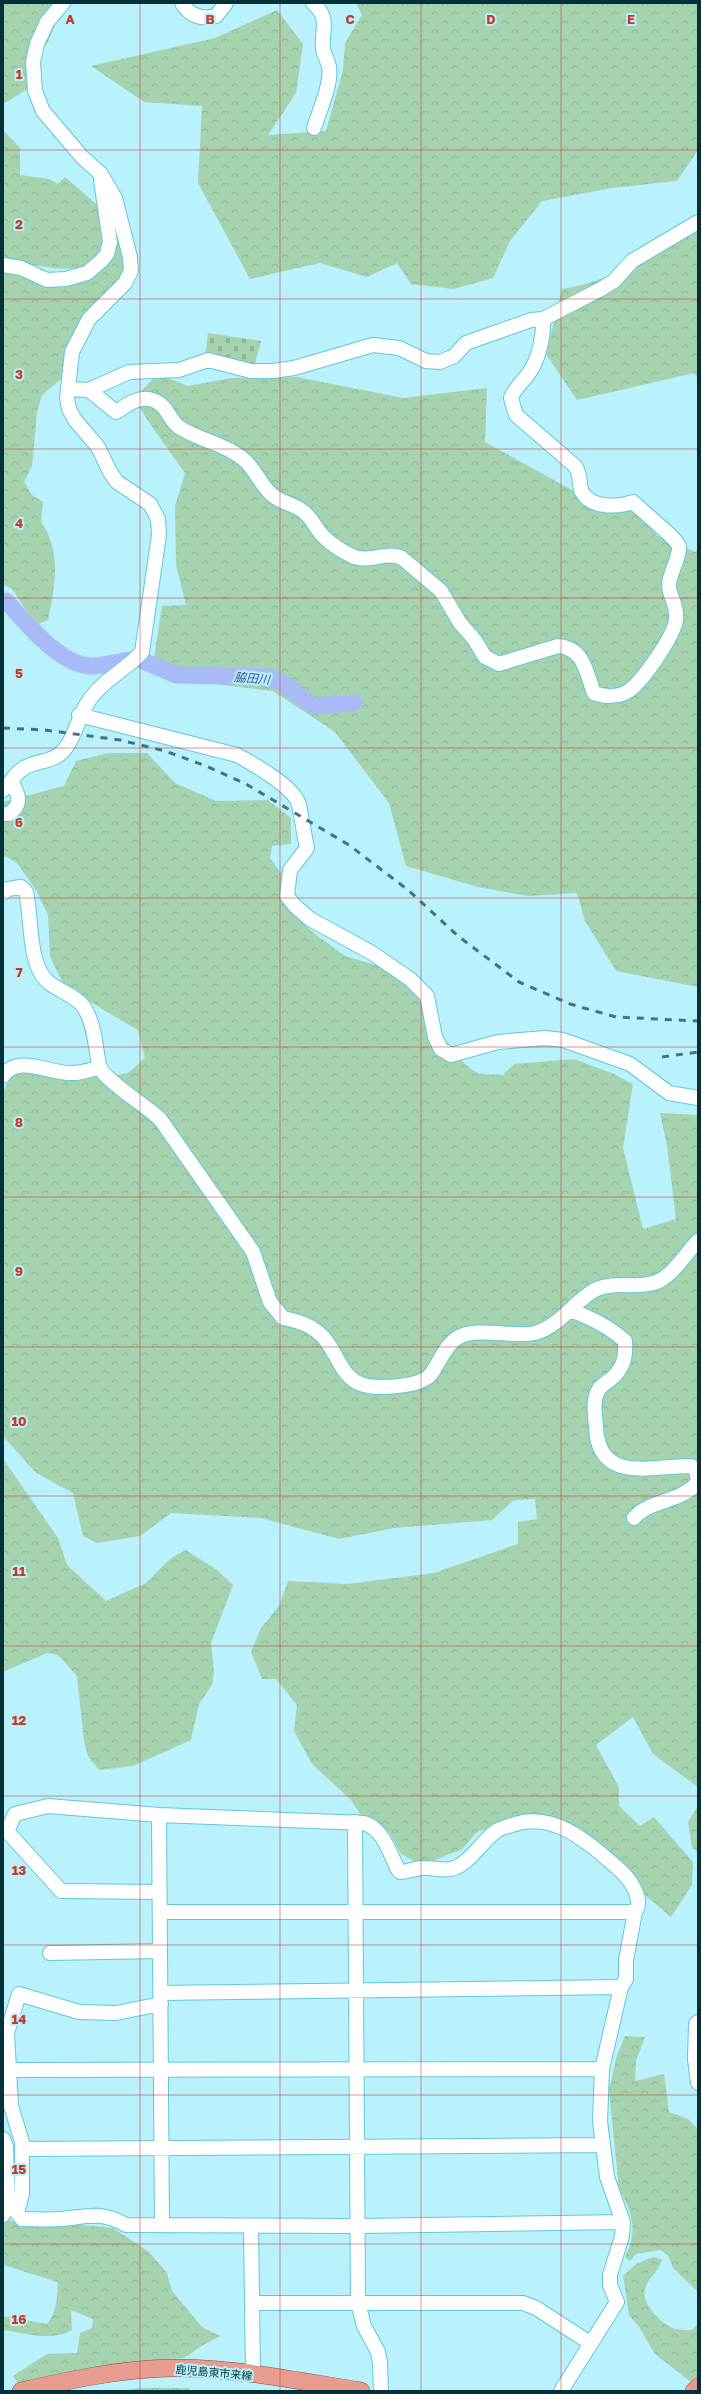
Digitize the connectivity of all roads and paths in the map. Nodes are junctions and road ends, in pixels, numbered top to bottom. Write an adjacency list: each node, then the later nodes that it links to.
1 (182, 3): 2 (street)
2 (226, 3)
3 (313, 3): 5 (street)
4 (62, 4): 6 (street)
5 (314, 128)
6 (101, 174): 8 (street); 10 (street)
7 (698, 222): 9 (street)
8 (3, 265)
9 (542, 319): 11 (street); 11 (street)
10 (68, 389): 11 (street); 12 (street)
11 (89, 390)
12 (79, 715): 13 (street); 18 (street)
13 (7, 786): 14 (street)
14 (3, 814)
15 (3, 893): 16 (street)
16 (100, 1067): 17 (street); 20 (street)
17 (3, 1076)
18 (698, 1098)
19 (698, 1241): 20 (street)
20 (570, 1310): 21 (street)
21 (634, 1518)
22 (159, 1815): 23 (street); 24 (street); 24 (street)
23 (356, 1822): 26 (street); 27 (street)
24 (160, 1892): 25 (street)
25 (160, 1912): 26 (street); 28 (street)
26 (356, 1912): 27 (street); 31 (street)
27 (635, 1912): 30 (street)
28 (160, 1951): 29 (street); 32 (street)
29 (50, 1953)
30 (621, 1987): 31 (street); 35 (street)
31 (357, 1990): 32 (street); 34 (street)
32 (160, 1998): 36 (street); 37 (street)
33 (698, 2022): 38 (street)
34 (357, 2069): 35 (street); 37 (street); 42 (street)
35 (602, 2069): 40 (street)
36 (9, 2070): 37 (street); 43 (street)
37 (161, 2070): 41 (street)
38 (698, 2083)
39 (3, 2139): 44 (street)
40 (602, 2145): 42 (street); 45 (street)
41 (161, 2148): 42 (street); 43 (street); 46 (street)
42 (358, 2148): 48 (street)
43 (22, 2149): 46 (street)
44 (3, 2215)
45 (623, 2222): 48 (street); 51 (street)
46 (162, 2225): 47 (street)
47 (251, 2226): 48 (street); 49 (street)
48 (359, 2226): 50 (street)
49 (252, 2303): 50 (street); 52 (street)
50 (358, 2303): 51 (street); 56 (street)
51 (590, 2343): 57 (street)
52 (253, 2374): 54 (main road, 鹿児島東市来線); 55 (main road, 鹿児島東市来線)
53 (698, 2388): 58 (main road)
54 (21, 2391)
55 (361, 2391)
56 (381, 2391)
57 (561, 2391)
58 (694, 2391)

